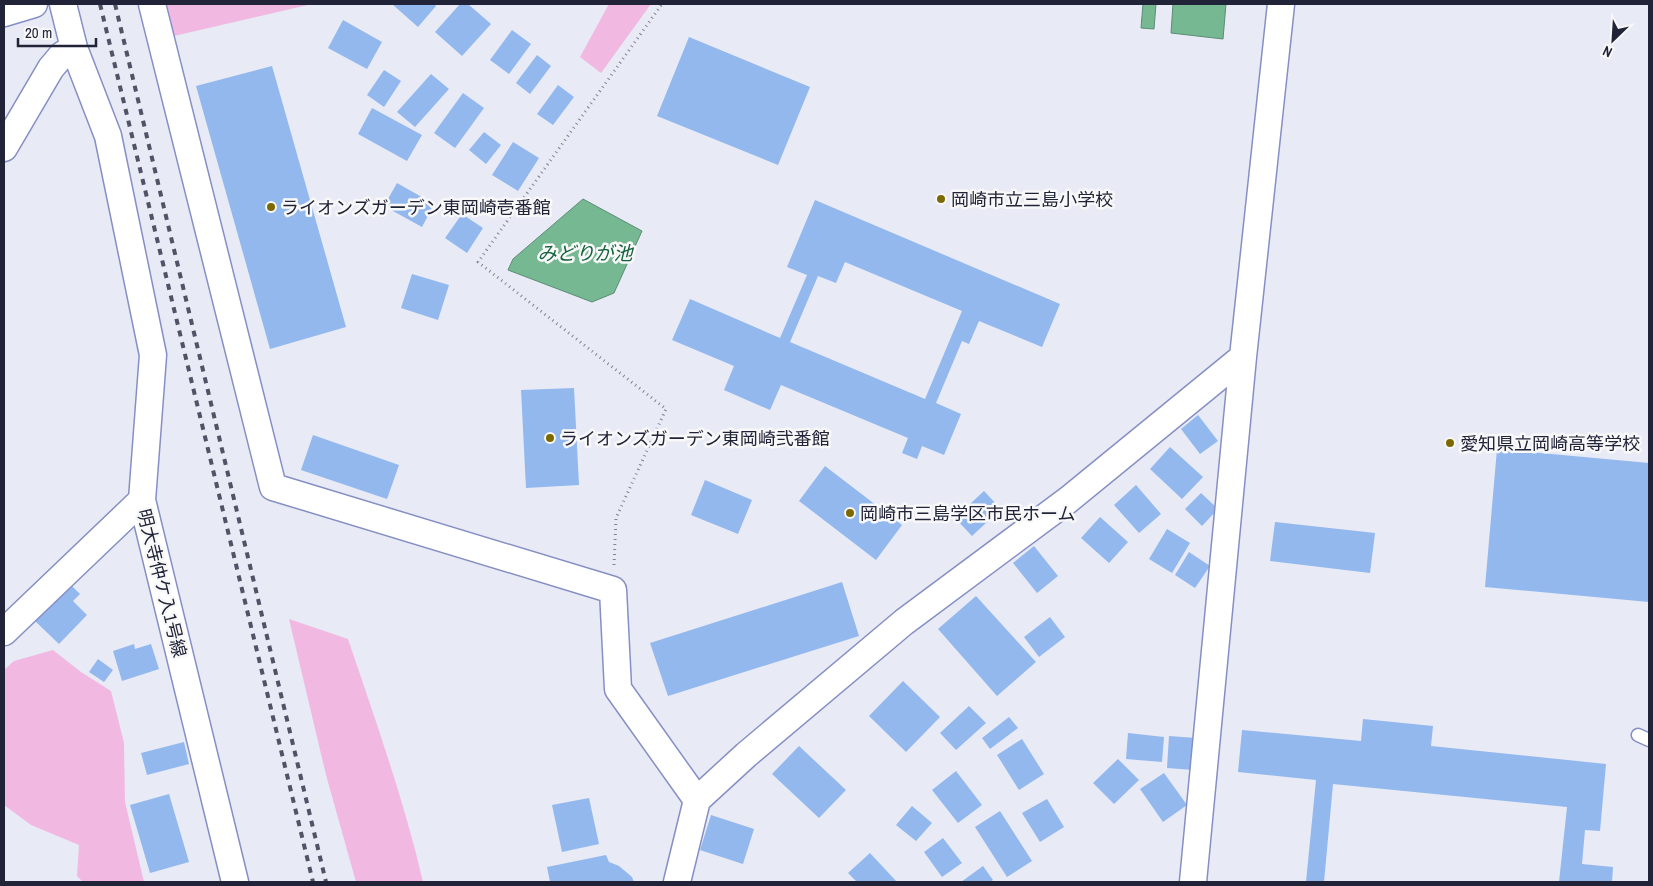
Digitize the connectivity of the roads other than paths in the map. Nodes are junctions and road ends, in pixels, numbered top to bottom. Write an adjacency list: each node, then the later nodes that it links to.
1 (34, 4): 5 (street)
2 (63, 4): 6 (street, 明大寺仲ケ入1号線)
3 (152, 4): 11 (street)
4 (1280, 4): 8 (street)
5 (4, 13)
6 (74, 48): 7 (street); 9 (street, 明大寺仲ケ入1号線)
7 (4, 148)
8 (1243, 357): 11 (street); 14 (street)
9 (142, 500): 10 (street); 12 (street, 明大寺仲ケ入1号線)
10 (4, 632)
11 (697, 800): 13 (street)
12 (235, 882)
13 (677, 882)
14 (1192, 882)

